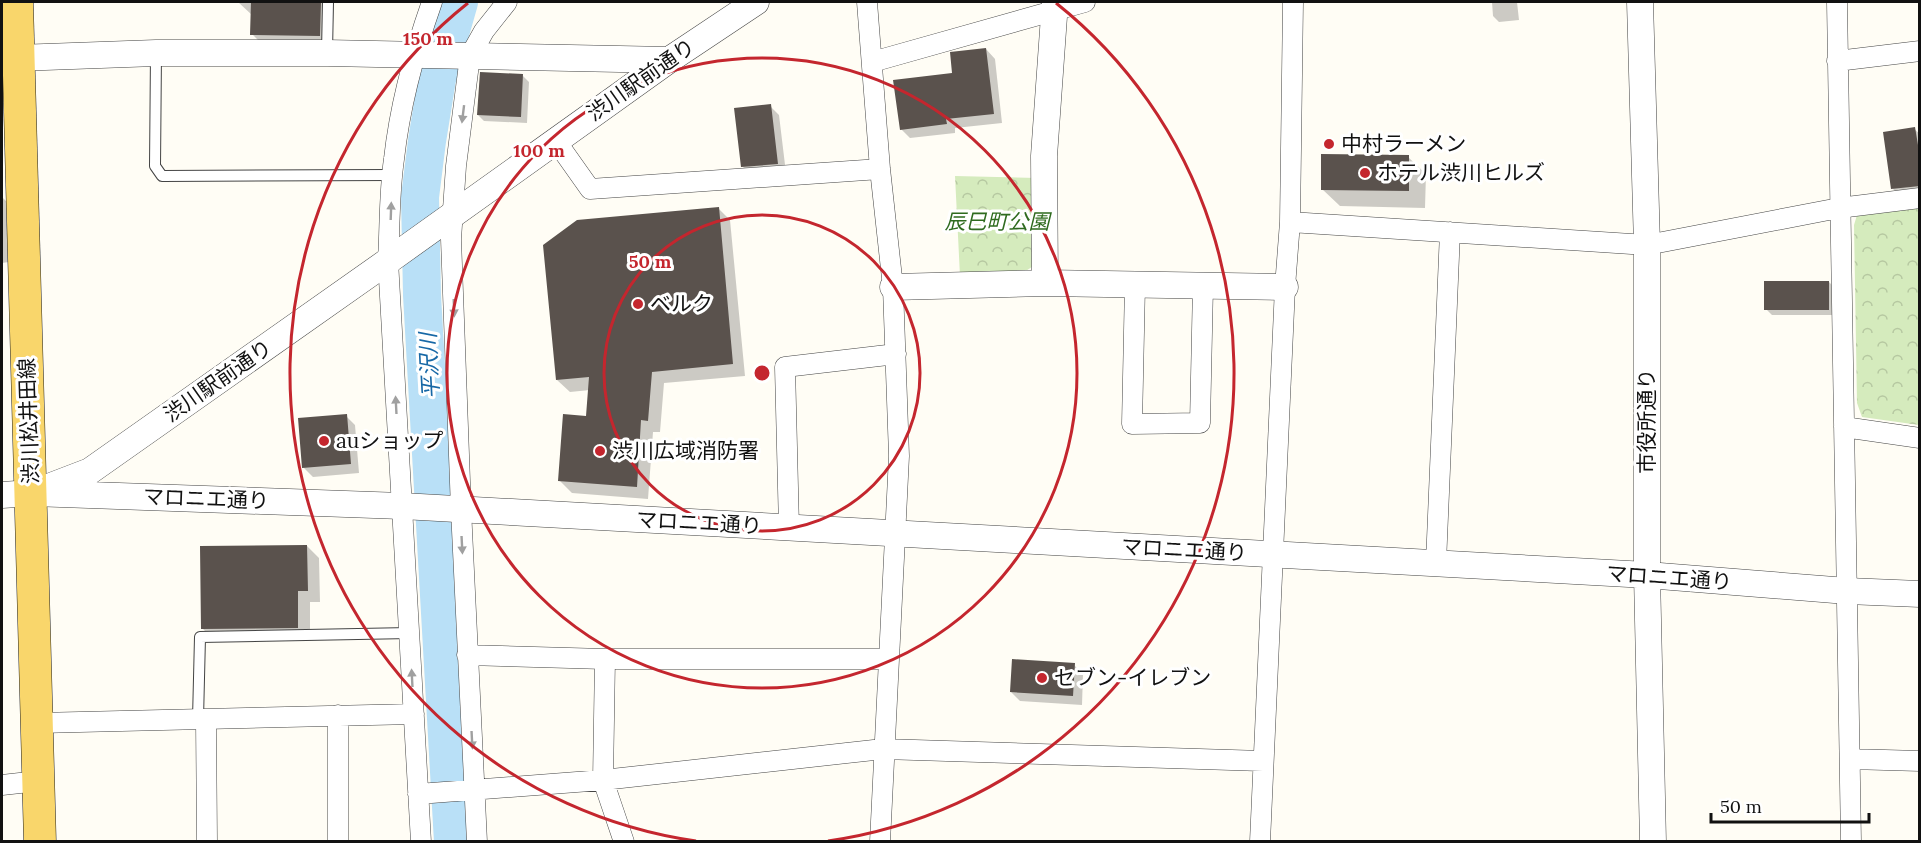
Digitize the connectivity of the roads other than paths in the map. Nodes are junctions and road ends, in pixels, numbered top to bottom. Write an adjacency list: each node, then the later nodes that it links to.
1 (17, 2): 17 (main road, 渋川松井田線)
2 (328, 2): 14 (lane)
3 (432, 2): 15 (street)
4 (507, 2): 16 (street)
5 (756, 2): 18 (street, 渋川駅前通り)
6 (867, 2): 20 (street)
7 (1085, 2): 11 (street)
8 (1293, 2): 27 (street)
9 (1640, 2): 29 (street, 市役所通り)
10 (1837, 2): 19 (street)
11 (1054, 7): 20 (street); 31 (street)
12 (1920, 51): 19 (street)
13 (156, 53): 14 (street); 17 (street); 23 (lane)
14 (327, 53): 15 (street)
15 (418, 55): 16 (street); 23 (street)
16 (467, 56): 18 (street); 26 (street, one-way to 26)
17 (9, 59): 39 (main road, 渋川松井田線)
18 (669, 60): 21 (street, 渋川駅前通り)
19 (1837, 61): 25 (street)
20 (872, 62): 22 (street)
21 (556, 141): 22 (street); 26 (street, 渋川駅前通り)
22 (880, 169): 34 (street)
23 (392, 175): 30 (street, one-way to 23)
24 (1920, 198): 25 (street)
25 (1839, 208): 29 (street); 37 (street)
26 (446, 219): 30 (street, 渋川駅前通り); 41 (street, one-way to 41)
27 (1290, 222): 28 (street); 35 (street)
28 (1450, 232): 29 (street); 45 (street)
29 (1647, 245): 46 (street, 市役所通り)
30 (393, 258): 39 (street, 渋川駅前通り); 40 (street, one-way to 30)
31 (1045, 283): 32 (street); 34 (street)
32 (1135, 285): 33 (street); 33 (street)
33 (1203, 286): 35 (street)
34 (893, 287): 36 (street)
35 (1285, 287): 44 (street)
36 (897, 354): 42 (street); 43 (street)
37 (1844, 427): 38 (street); 47 (street)
38 (1920, 438)
39 (17, 494): 40 (street, マロニエ通り); 56 (main road, 渋川松井田線)
40 (406, 506): 41 (street, マロニエ通り); 49 (street)
41 (454, 509): 42 (street, マロニエ通り); 50 (street, one-way to 50)
42 (789, 528): 43 (street, マロニエ通り)
43 (896, 534): 44 (street, マロニエ通り); 52 (street)
44 (1273, 555): 45 (street, マロニエ通り); 59 (street)
45 (1436, 563): 46 (street, マロニエ通り)
46 (1647, 575): 47 (street, マロニエ通り); 74 (street, 市役所通り)
47 (1846, 591): 48 (street, マロニエ通り); 58 (street)
48 (1920, 594)
49 (410, 633): 53 (street, one-way to 49); 55 (lane)
50 (467, 655): 51 (street); 64 (street, one-way to 64)
51 (605, 659): 52 (street); 61 (street)
52 (888, 659): 57 (street)
53 (414, 714): 54 (street); 65 (street)
54 (338, 716): 55 (street); 68 (street)
55 (202, 719): 56 (street); 67 (street)
56 (38, 723): 62 (main road, 渋川松井田線)
57 (883, 749): 59 (street); 61 (street); 72 (street)
58 (1850, 759): 60 (street); 75 (street)
59 (1263, 761): 73 (street)
60 (1920, 761)
61 (603, 780): 64 (street); 71 (street)
62 (38, 781): 63 (street); 66 (main road, 渋川松井田線)
63 (2, 785)
64 (471, 790): 65 (street); 70 (street)
65 (426, 794): 69 (street)
66 (40, 842)
67 (207, 842)
68 (338, 842)
69 (421, 842)
70 (477, 842)
71 (624, 842)
72 (880, 842)
73 (1260, 842)
74 (1653, 842)
75 (1851, 842)

